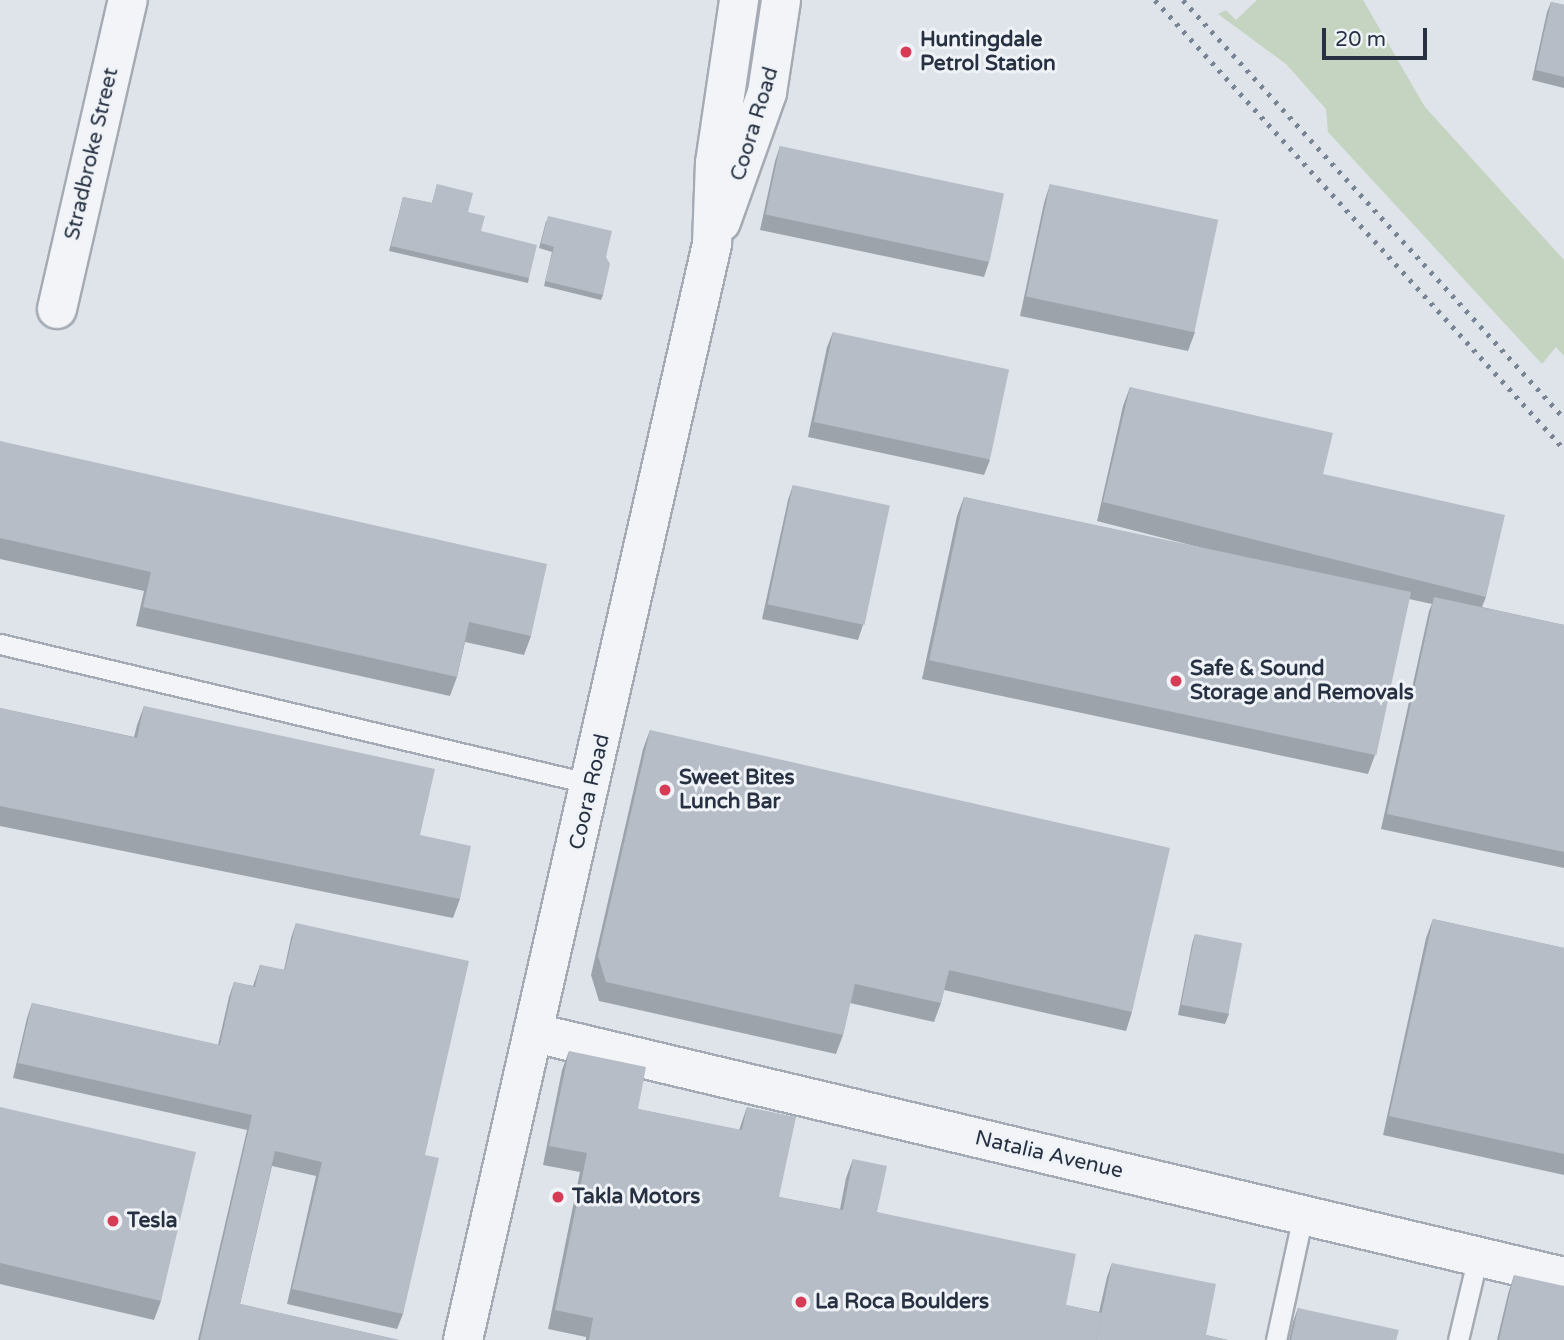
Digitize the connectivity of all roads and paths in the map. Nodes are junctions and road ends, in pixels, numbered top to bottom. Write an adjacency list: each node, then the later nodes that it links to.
1 (128, 0): 5 (street, Stradbroke Street)
2 (740, 0): 4 (street, Coora Road)
3 (781, 0): 4 (street, Coora Road)
4 (712, 244): 7 (street, Coora Road)
5 (57, 309)
6 (0, 644): 7 (lane)
7 (592, 784): 8 (street, Coora Road)
8 (535, 1033): 9 (street, Natalia Avenue); 12 (street, Coora Road)
9 (1303, 1215): 10 (street, Natalia Avenue); 13 (lane)
10 (1478, 1256): 11 (street, Natalia Avenue); 14 (lane)
11 (1564, 1277)
12 (463, 1340)
13 (1276, 1340)
14 (1458, 1340)

